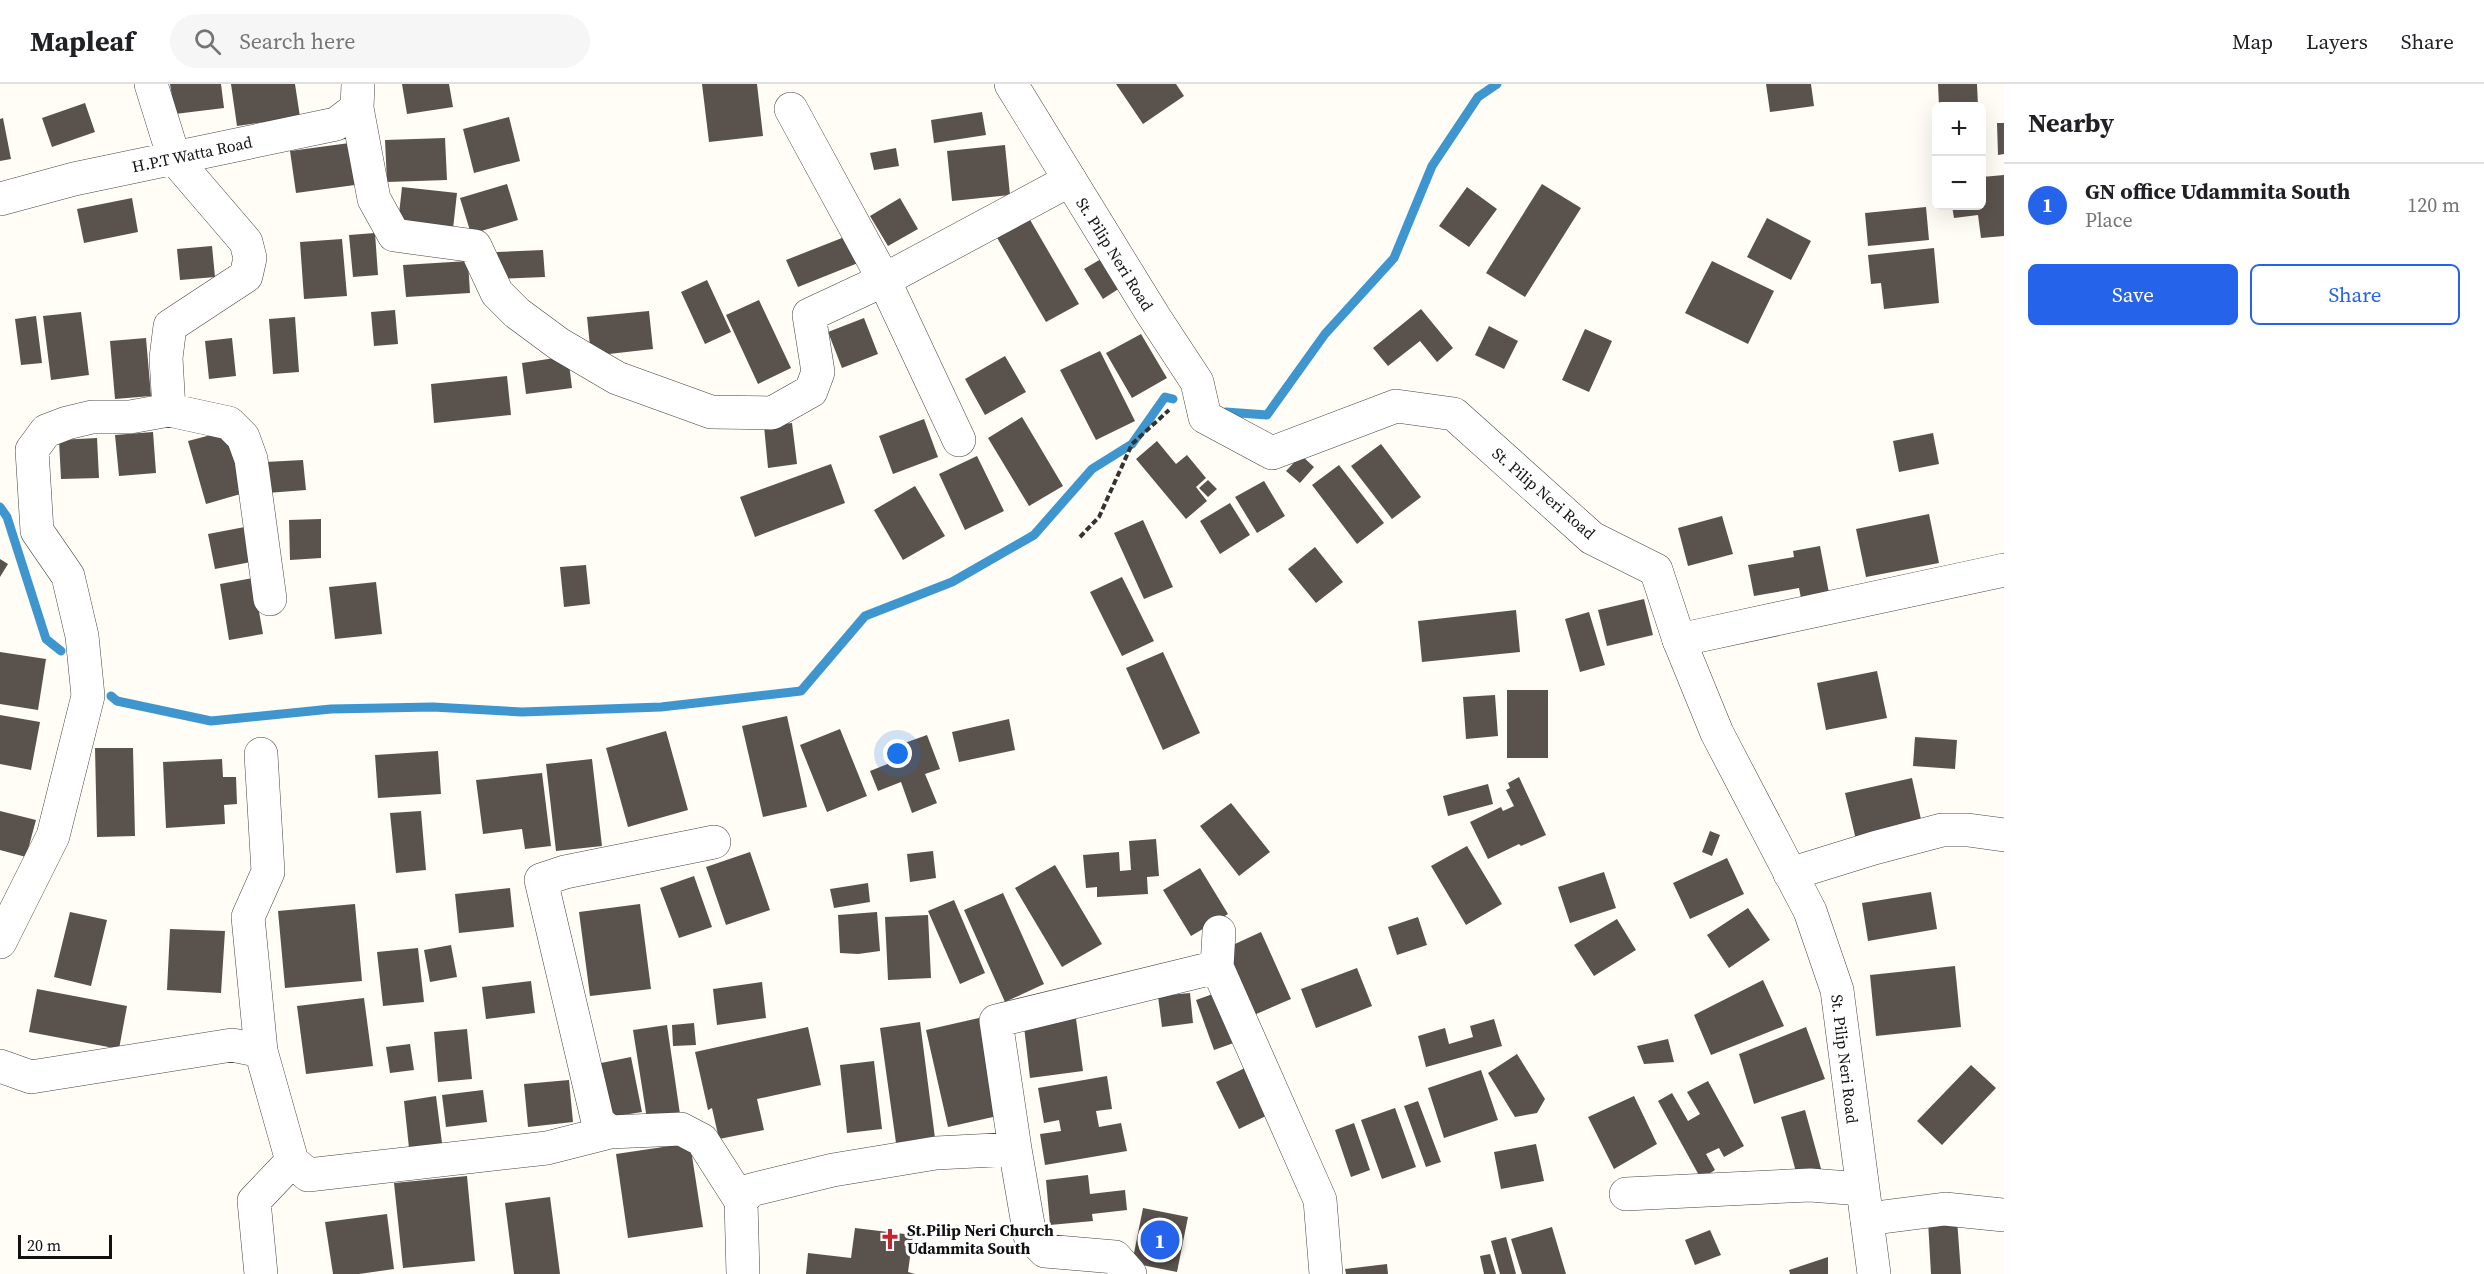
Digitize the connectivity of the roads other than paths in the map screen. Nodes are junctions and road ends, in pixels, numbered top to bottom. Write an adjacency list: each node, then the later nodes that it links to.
1 (151, 84): 5 (street)
2 (1011, 84): 6 (street, St. Pilip Neri Road)
3 (358, 96): 5 (street, H.P.T Watta Road); 8 (street)
4 (791, 109): 8 (street)
5 (174, 158): 7 (street, H.P.T Watta Road); 9 (street)
6 (1070, 180): 8 (street); 13 (street, St. Pilip Neri Road)
7 (0, 199)
8 (884, 279): 10 (street)
9 (169, 410): 12 (street); 19 (street)
10 (959, 440)
11 (2004, 570): 13 (street)
12 (270, 599)
13 (1679, 640): 17 (street, St. Pilip Neri Road)
14 (261, 754): 21 (street)
15 (2004, 835): 17 (street)
16 (714, 842): 23 (street)
17 (1790, 873): 28 (street, St. Pilip Neri Road)
18 (1219, 932): 20 (street)
19 (0, 942)
20 (1217, 967): 24 (street); 33 (street)
21 (261, 1051): 22 (street); 25 (street)
22 (0, 1066)
23 (610, 1132): 25 (street); 27 (street)
24 (1015, 1149): 27 (street); 32 (street)
25 (292, 1161): 30 (street)
26 (1626, 1194): 28 (street)
27 (741, 1201): 31 (street)
28 (1864, 1204): 29 (street); 34 (street, St. Pilip Neri Road)
29 (2004, 1215)
30 (261, 1274)
31 (742, 1274)
32 (1130, 1274)
33 (1326, 1274)
34 (1875, 1274)

